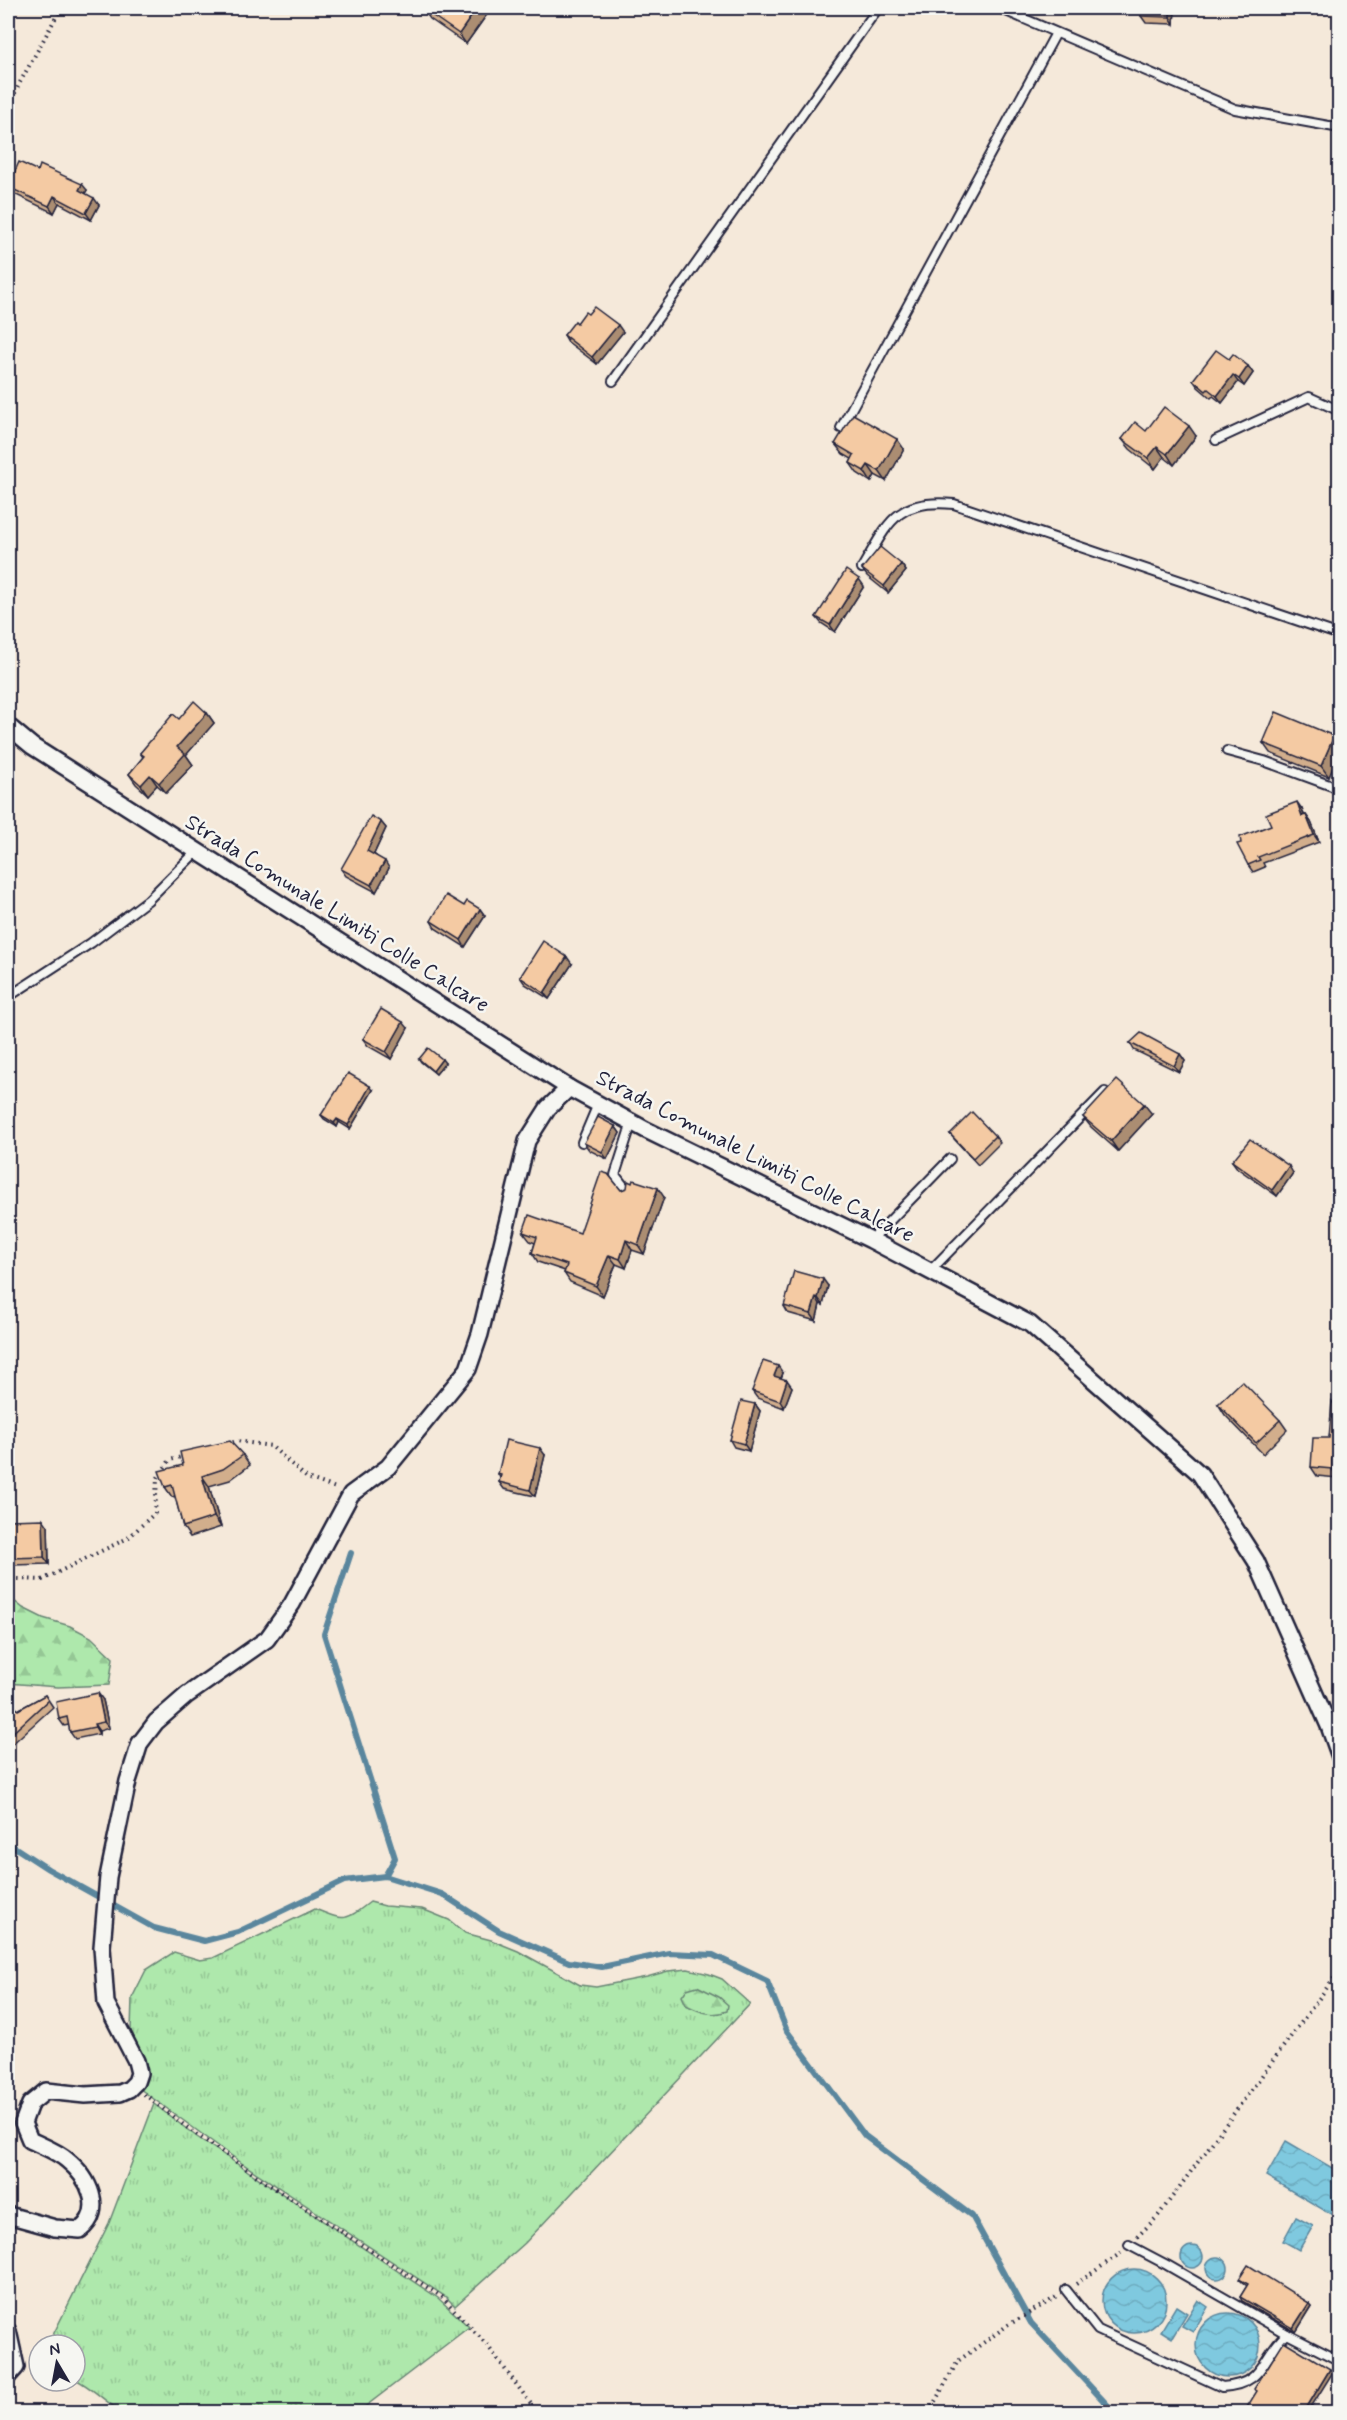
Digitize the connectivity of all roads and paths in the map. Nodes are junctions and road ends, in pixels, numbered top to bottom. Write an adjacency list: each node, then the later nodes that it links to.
1 (61, 8): 5 (path)
2 (878, 8): 7 (lane)
3 (999, 8): 4 (lane)
4 (1056, 33): 6 (lane); 9 (lane)
5 (8, 110)
6 (1340, 128)
7 (613, 381)
8 (1340, 411): 10 (lane)
9 (841, 428)
10 (1216, 440)
11 (862, 568): 12 (lane)
12 (1340, 635)
13 (8, 726): 16 (street, Strada Comunale Limiti Colle Calcare)
14 (1227, 751): 15 (lane)
15 (1340, 791)
16 (197, 851): 17 (lane); 18 (street, Strada Comunale Limiti Colle Calcare)
17 (8, 997)
18 (569, 1088): 20 (street, Strada Comunale Limiti Colle Calcare); 29 (street)
19 (1105, 1092): 26 (lane)
20 (598, 1104): 21 (street, Strada Comunale Limiti Colle Calcare); 22 (lane)
21 (632, 1122): 24 (lane); 25 (street, Strada Comunale Limiti Colle Calcare)
22 (582, 1142)
23 (950, 1160): 25 (lane)
24 (629, 1193)
25 (871, 1240): 26 (street, Strada Comunale Limiti Colle Calcare)
26 (930, 1271): 31 (street, Strada Comunale Limiti Colle Calcare)
27 (226, 1444): 29 (path)
28 (192, 1454): 30 (path)
29 (351, 1494): 34 (street)
30 (18, 1579)
31 (1334, 1728): 32 (street, Strada Comunale Limiti Colle Calcare)
32 (1340, 1757)
33 (1340, 1970): 36 (path)
34 (129, 2089): 35 (street); 42 (path)
35 (8, 2215)
36 (1129, 2245): 37 (path); 39 (lane)
37 (1066, 2290): 39 (lane); 43 (path)
38 (8, 2331): 41 (street)
39 (1287, 2334): 40 (lane)
40 (1340, 2361)
41 (8, 2376)
42 (537, 2412)
43 (929, 2412)

